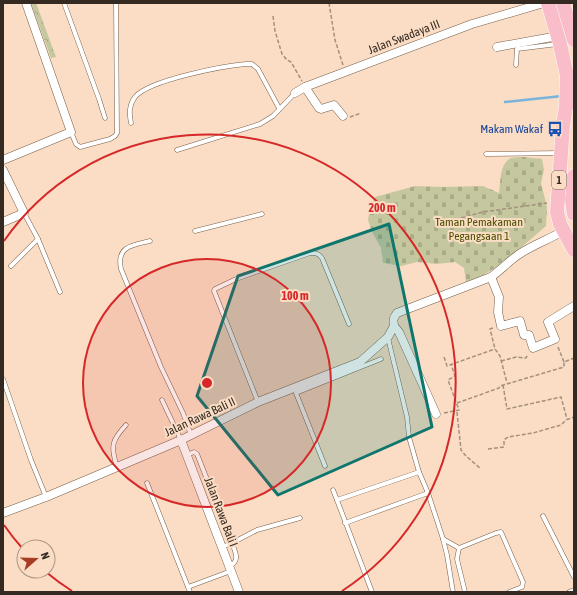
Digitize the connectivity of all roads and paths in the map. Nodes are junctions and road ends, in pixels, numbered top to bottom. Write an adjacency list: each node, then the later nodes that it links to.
1 (26, 3): 20 (street)
2 (64, 3): 18 (lane)
3 (116, 3): 20 (lane)
4 (329, 3): 13 (path)
5 (544, 3): 13 (street, Jalan Swadaya III)
6 (548, 3): 9 (highway, 1)
7 (563, 3): 10 (highway)
8 (273, 16): 14 (path)
9 (559, 40): 11 (street); 12 (lane); 22 (highway, 1)
10 (574, 40)
11 (497, 47)
12 (516, 65)
13 (346, 72): 14 (street, Jalan Swadaya III)
14 (305, 87): 15 (street, Jalan Swadaya III); 17 (street)
15 (295, 93): 16 (lane, Jalan Swadaya III)
16 (279, 108): 19 (lane); 21 (lane, Jalan Swadaya III)
17 (343, 116)
18 (105, 118)
19 (131, 123)
20 (71, 132): 24 (street)
21 (177, 150)
22 (562, 152): 23 (lane); 27 (highway, 1)
23 (486, 154)
24 (3, 160)
25 (3, 170): 29 (street)
26 (574, 176): 28 (highway, 1)
27 (557, 201): 31 (path); 34 (highway, 1)
28 (574, 212)
29 (24, 214): 32 (street); 35 (lane)
30 (262, 214): 33 (lane)
31 (460, 218)
32 (3, 222)
33 (195, 231)
34 (563, 231): 37 (highway, 1); 39 (street)
35 (38, 239): 38 (lane); 40 (lane)
36 (150, 241): 66 (lane)
37 (574, 250)
38 (11, 266)
39 (491, 276): 43 (street, Jalan Rawa Bali II); 44 (street)
40 (60, 292)
41 (574, 306): 46 (street)
42 (349, 324): 59 (lane)
43 (394, 326): 45 (street, Jalan Rawa Bali II); 62 (street)
44 (501, 326): 47 (street); 48 (path)
45 (388, 337): 59 (street, Jalan Rawa Bali II); 73 (lane)
46 (555, 339): 47 (street); 53 (path)
47 (533, 348): 52 (path)
48 (495, 349): 52 (path); 54 (path)
49 (444, 357): 54 (path)
50 (574, 358): 53 (path)
51 (380, 359): 70 (lane)
52 (501, 361): 56 (path)
53 (564, 362): 56 (path)
54 (451, 364): 60 (path)
55 (3, 379): 77 (lane)
56 (507, 384): 57 (path)
57 (503, 385): 60 (path); 64 (path)
58 (162, 400): 67 (lane)
59 (258, 402): 66 (street, Jalan Rawa Bali II)
60 (457, 403): 61 (path)
61 (457, 412): 62 (path); 72 (path)
62 (436, 414)
63 (574, 417): 64 (path)
64 (568, 419): 68 (path)
65 (126, 425): 71 (lane)
66 (191, 435): 67 (street, Jalan Rawa Bali II)
67 (181, 440): 69 (street, Jalan Rawa Bali I); 71 (street, Jalan Rawa Bali II)
68 (488, 449)
69 (187, 456): 84 (lane); 85 (street, Jalan Rawa Bali I)
70 (325, 466)
71 (117, 467): 77 (street, Jalan Rawa Bali II)
72 (481, 469)
73 (419, 472): 76 (lane); 78 (lane)
74 (147, 483): 89 (lane)
75 (333, 490): 78 (lane)
76 (428, 493): 82 (lane); 83 (lane)
77 (46, 497): 79 (street, Jalan Rawa Bali II)
78 (337, 500): 82 (lane)
79 (3, 513)
80 (543, 516): 88 (lane)
81 (300, 518): 84 (lane)
82 (345, 523): 93 (lane)
83 (443, 539): 86 (lane); 94 (lane)
84 (232, 543): 85 (lane); 87 (lane)
85 (222, 547): 87 (street, Jalan Rawa Bali I)
86 (459, 548): 95 (lane); 96 (lane)
87 (230, 569): 89 (lane); 92 (street, Jalan Rawa Bali I)
88 (574, 576)
89 (188, 587): 91 (lane)
90 (574, 590): 97 (lane)
91 (190, 592)
92 (239, 592)
93 (372, 592)
94 (453, 592)
95 (465, 592)
96 (509, 592)
97 (569, 592)

